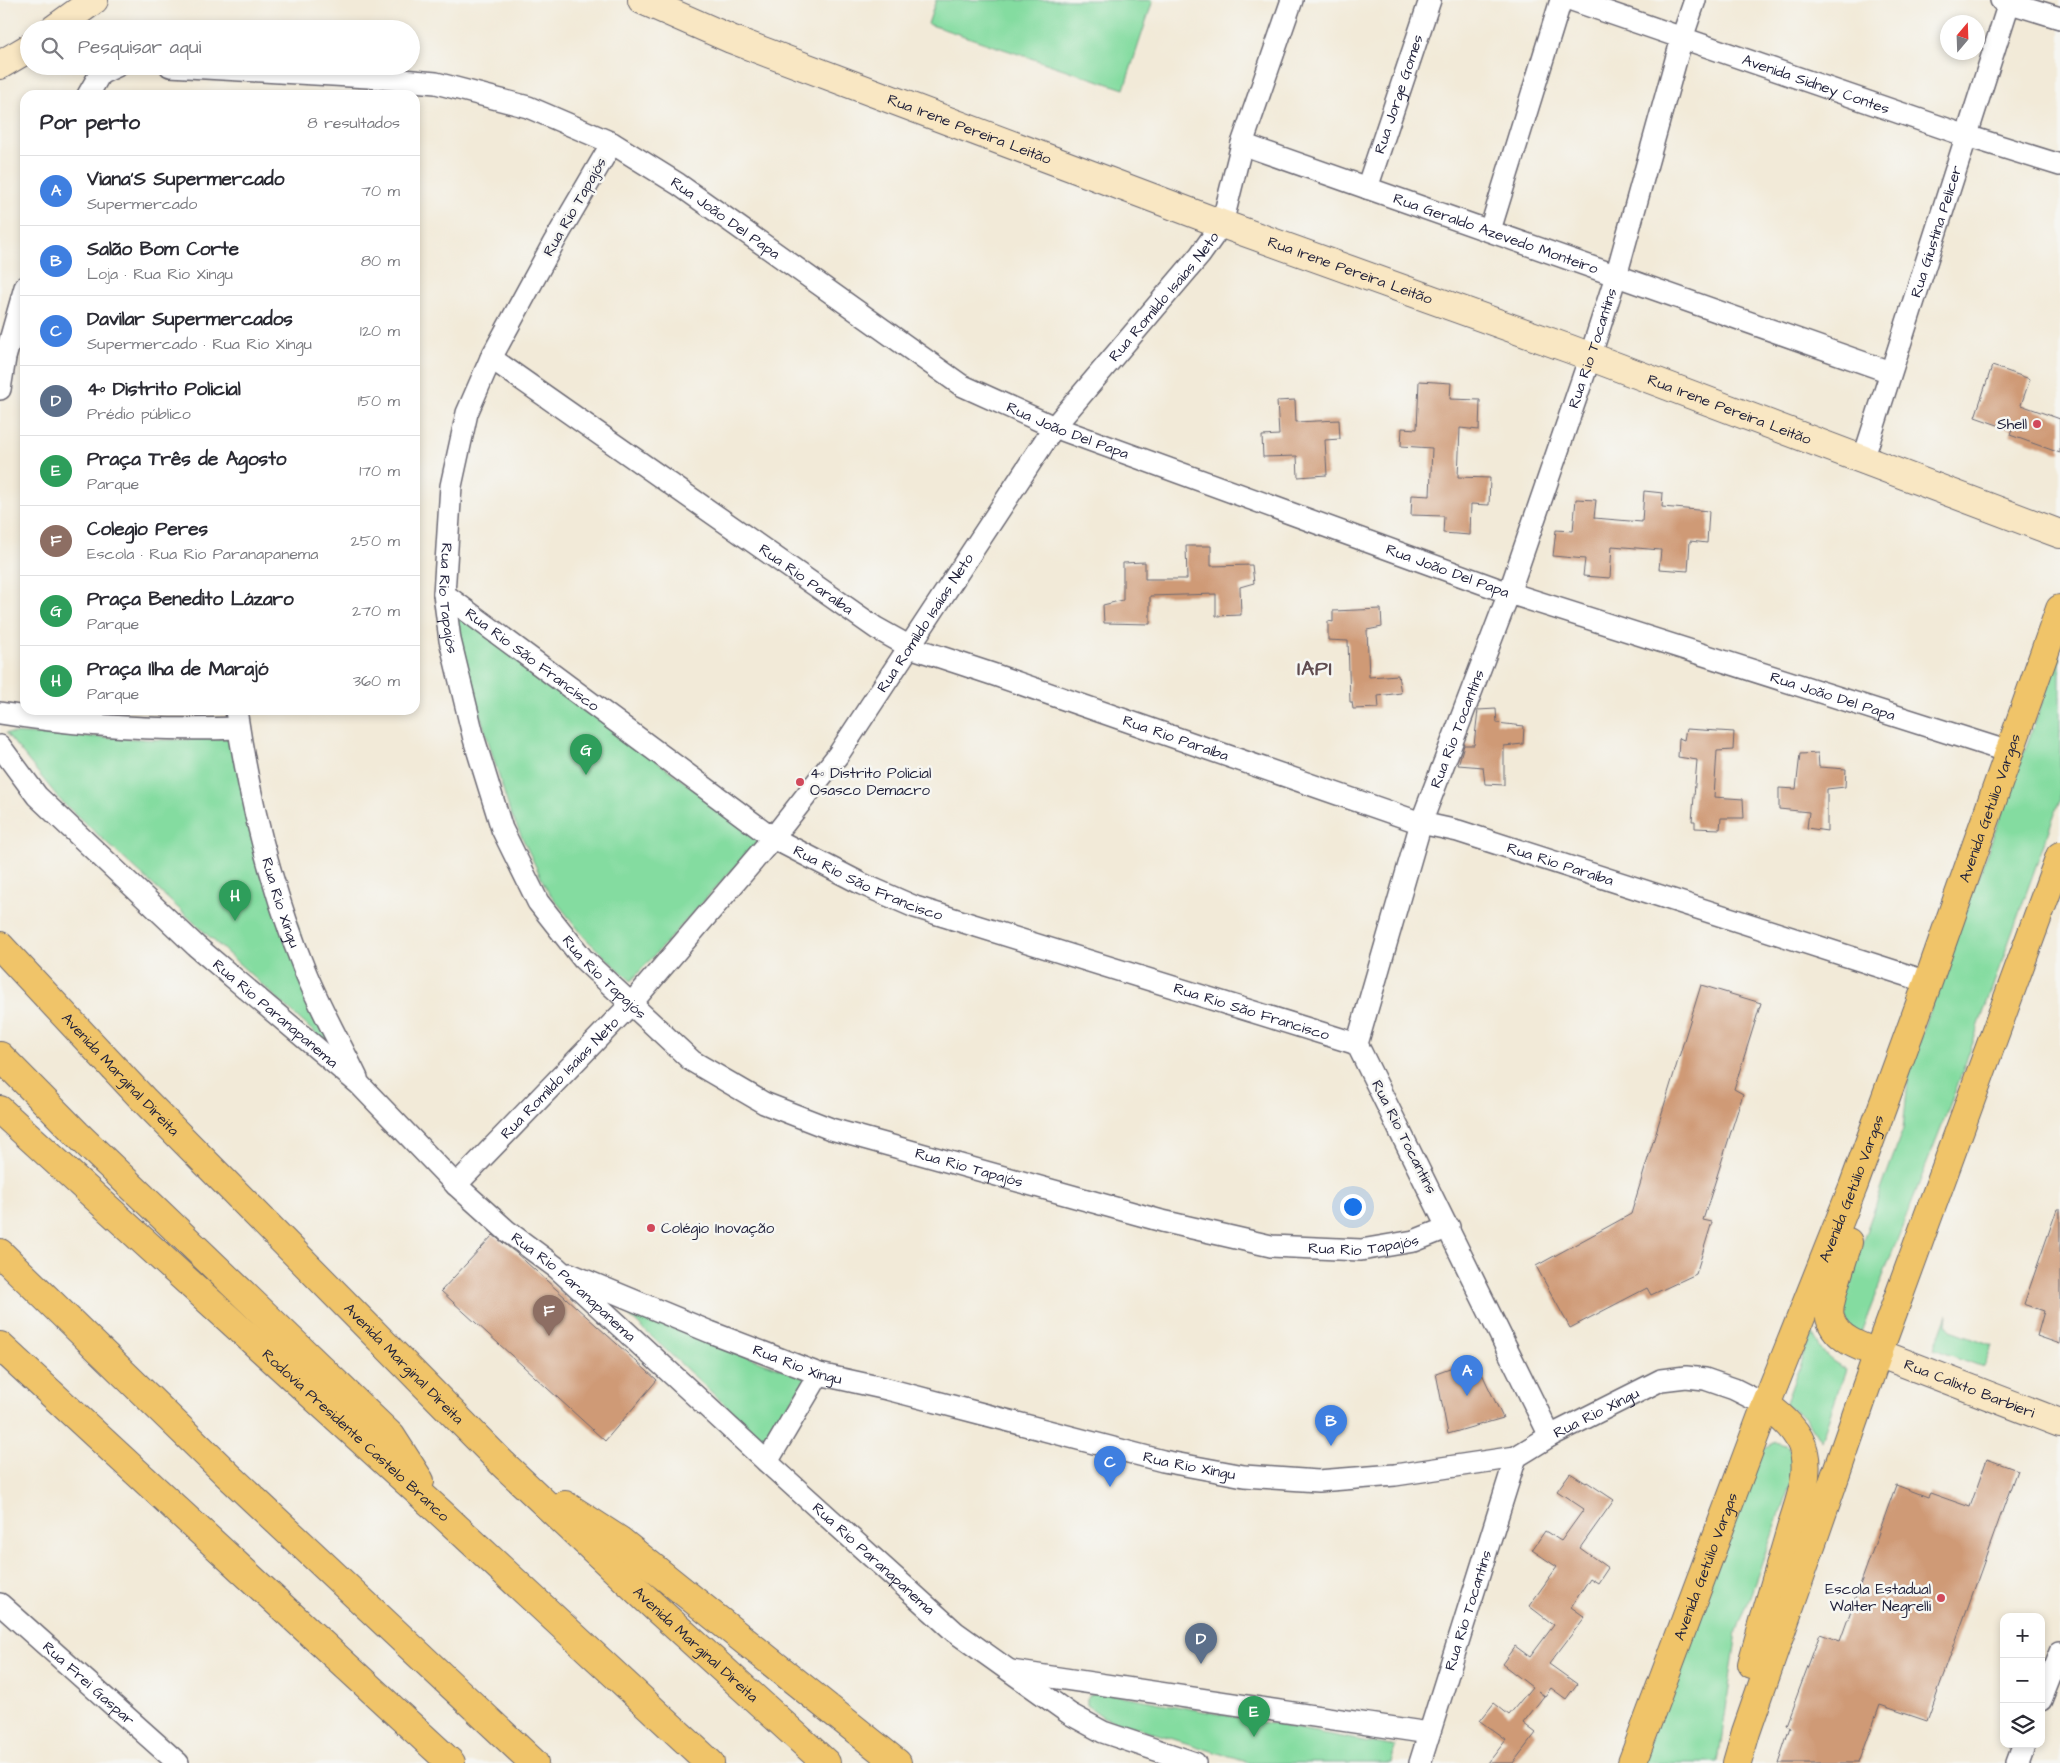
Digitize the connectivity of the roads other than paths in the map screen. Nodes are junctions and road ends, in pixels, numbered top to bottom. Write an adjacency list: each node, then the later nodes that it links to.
1 (94, 0): 10 (street)
2 (642, 0): 23 (street, Rua Irene Pereira Leitão)
3 (1292, 0): 20 (street, Rua Romildo Isaias Neto)
4 (1430, 0): 22 (street, Rua Jorge Gomes)
5 (1561, 0): 24 (street)
6 (1572, 0): 11 (street, Avenida Sidney Contes)
7 (1695, 0): 11 (street, Rua Rio Tocantins)
8 (2005, 1): 9 (street); 18 (street, Rua Giustina Pelicer)
9 (2060, 18)
10 (66, 20)
11 (1682, 38): 18 (street, Avenida Sidney Contes); 25 (street, Rua Rio Tocantins)
12 (20, 53): 13 (street)
13 (0, 65)
14 (104, 75): 17 (street)
15 (257, 75): 16 (street, Rua João Del Papa)
16 (364, 86): 19 (street, Rua João Del Papa)
17 (92, 90)
18 (1967, 136): 21 (street, Avenida Sidney Contes); 29 (street, Rua Giustina Pelicer)
19 (612, 143): 28 (street, Rua Rio Tapajós); 31 (street, Rua João Del Papa)
20 (1242, 144): 22 (street, Rua Geraldo Azevedo Monteiro); 23 (street, Rua Romildo Isaias Neto)
21 (2060, 165)
22 (1367, 188): 24 (street, Rua Geraldo Azevedo Monteiro)
23 (1222, 224): 27 (street, Rua Irene Pereira Leitão); 31 (street, Rua Romildo Isaias Neto)
24 (1490, 230): 25 (street, Rua Geraldo Azevedo Monteiro)
25 (1616, 276): 27 (street, Rua Rio Tocantins); 29 (street, Rua Geraldo Azevedo Monteiro)
26 (20, 305): 30 (street)
27 (1590, 357): 32 (street, Rua Irene Pereira Leitão); 34 (street, Rua Rio Tocantins)
28 (491, 358): 35 (street, Rua Rio Tapajós); 37 (street, Rua Rio Paraíba)
29 (1890, 372): 32 (street, Rua Giustina Pelicer)
30 (0, 389)
31 (1054, 427): 34 (street, Rua João Del Papa); 37 (street, Rua Romildo Isaias Neto)
32 (1863, 460): 33 (street, Rua Irene Pereira Leitão)
33 (2060, 534)
34 (1509, 593): 41 (street, Rua João Del Papa); 42 (street, Rua Rio Tocantins)
35 (444, 594): 43 (street, Rua Rio São Francisco); 47 (street, Rua Rio Tapajós)
36 (2060, 609): 41 (main road, Avenida Getúlio Vargas)
37 (910, 647): 42 (street, Rua Rio Paraíba); 43 (street, Rua Romildo Isaias Neto)
38 (0, 712): 39 (street)
39 (237, 719): 50 (street, Rua Rio Xingu)
40 (0, 746): 50 (street, Rua Rio Paranapanema)
41 (2009, 752): 46 (main road, Avenida Getúlio Vargas)
42 (1421, 823): 46 (street, Rua Rio Paraíba); 48 (street, Rua Rio Tocantins)
43 (773, 838): 47 (street, Rua Romildo Isaias Neto); 48 (street, Rua Rio São Francisco)
44 (2060, 856): 58 (main road)
45 (0, 946): 65 (main road, Avenida Marginal Direita)
46 (1928, 982): 53 (main road, Avenida Getúlio Vargas)
47 (630, 1005): 52 (street, Rua Romildo Isaias Neto); 54 (street, Rua Rio Tapajós)
48 (1357, 1044): 54 (street, Rua Rio Tocantins)
49 (0, 1056): 66 (main road)
50 (360, 1084): 52 (street, Rua Rio Paranapanema)
51 (0, 1110): 66 (main road, Rodovia Presidente Castelo Branco)
52 (456, 1185): 56 (street, Rua Rio Paranapanema)
53 (1853, 1187): 58 (main road); 60 (main road, Avenida Getúlio Vargas)
54 (1449, 1227): 62 (street, Rua Rio Tocantins)
55 (0, 1253): 76 (main road)
56 (557, 1268): 59 (street, Rua Rio Xingu); 64 (street, Rua Rio Paranapanema)
57 (0, 1346): 75 (main road)
58 (1878, 1353): 61 (street, Rua Calixto Barbieri); 71 (main road)
59 (818, 1374): 63 (street, Rua Rio Xingu); 64 (street)
60 (1766, 1405): 62 (street, Rua Rio Xingu); 71 (main road); 82 (main road, Avenida Getúlio Vargas)
61 (2060, 1422)
62 (1550, 1436): 63 (street, Rua Rio Xingu)
63 (1516, 1457): 72 (street, Rua Rio Tocantins)
64 (766, 1462): 69 (street, Rua Rio Paranapanema)
65 (503, 1464): 78 (main road, Avenida Marginal Direita); 79 (main road)
66 (440, 1512): 77 (main road, Rodovia Presidente Castelo Branco)
67 (0, 1604): 74 (street, Rua Frei Gaspar)
68 (2060, 1652): 70 (street)
69 (1006, 1670): 72 (street); 80 (street, Rua Rio Paranapanema)
70 (2045, 1690)
71 (1746, 1732): 83 (main road)
72 (1430, 1733): 81 (street, Rua Rio Tocantins)
73 (2023, 1748): 84 (street)
74 (178, 1763)
75 (451, 1763)
76 (534, 1763)
77 (710, 1763)
78 (826, 1763)
79 (897, 1763)
80 (1195, 1763)
81 (1420, 1763)
82 (1632, 1763)
83 (1737, 1763)
84 (2017, 1763)

